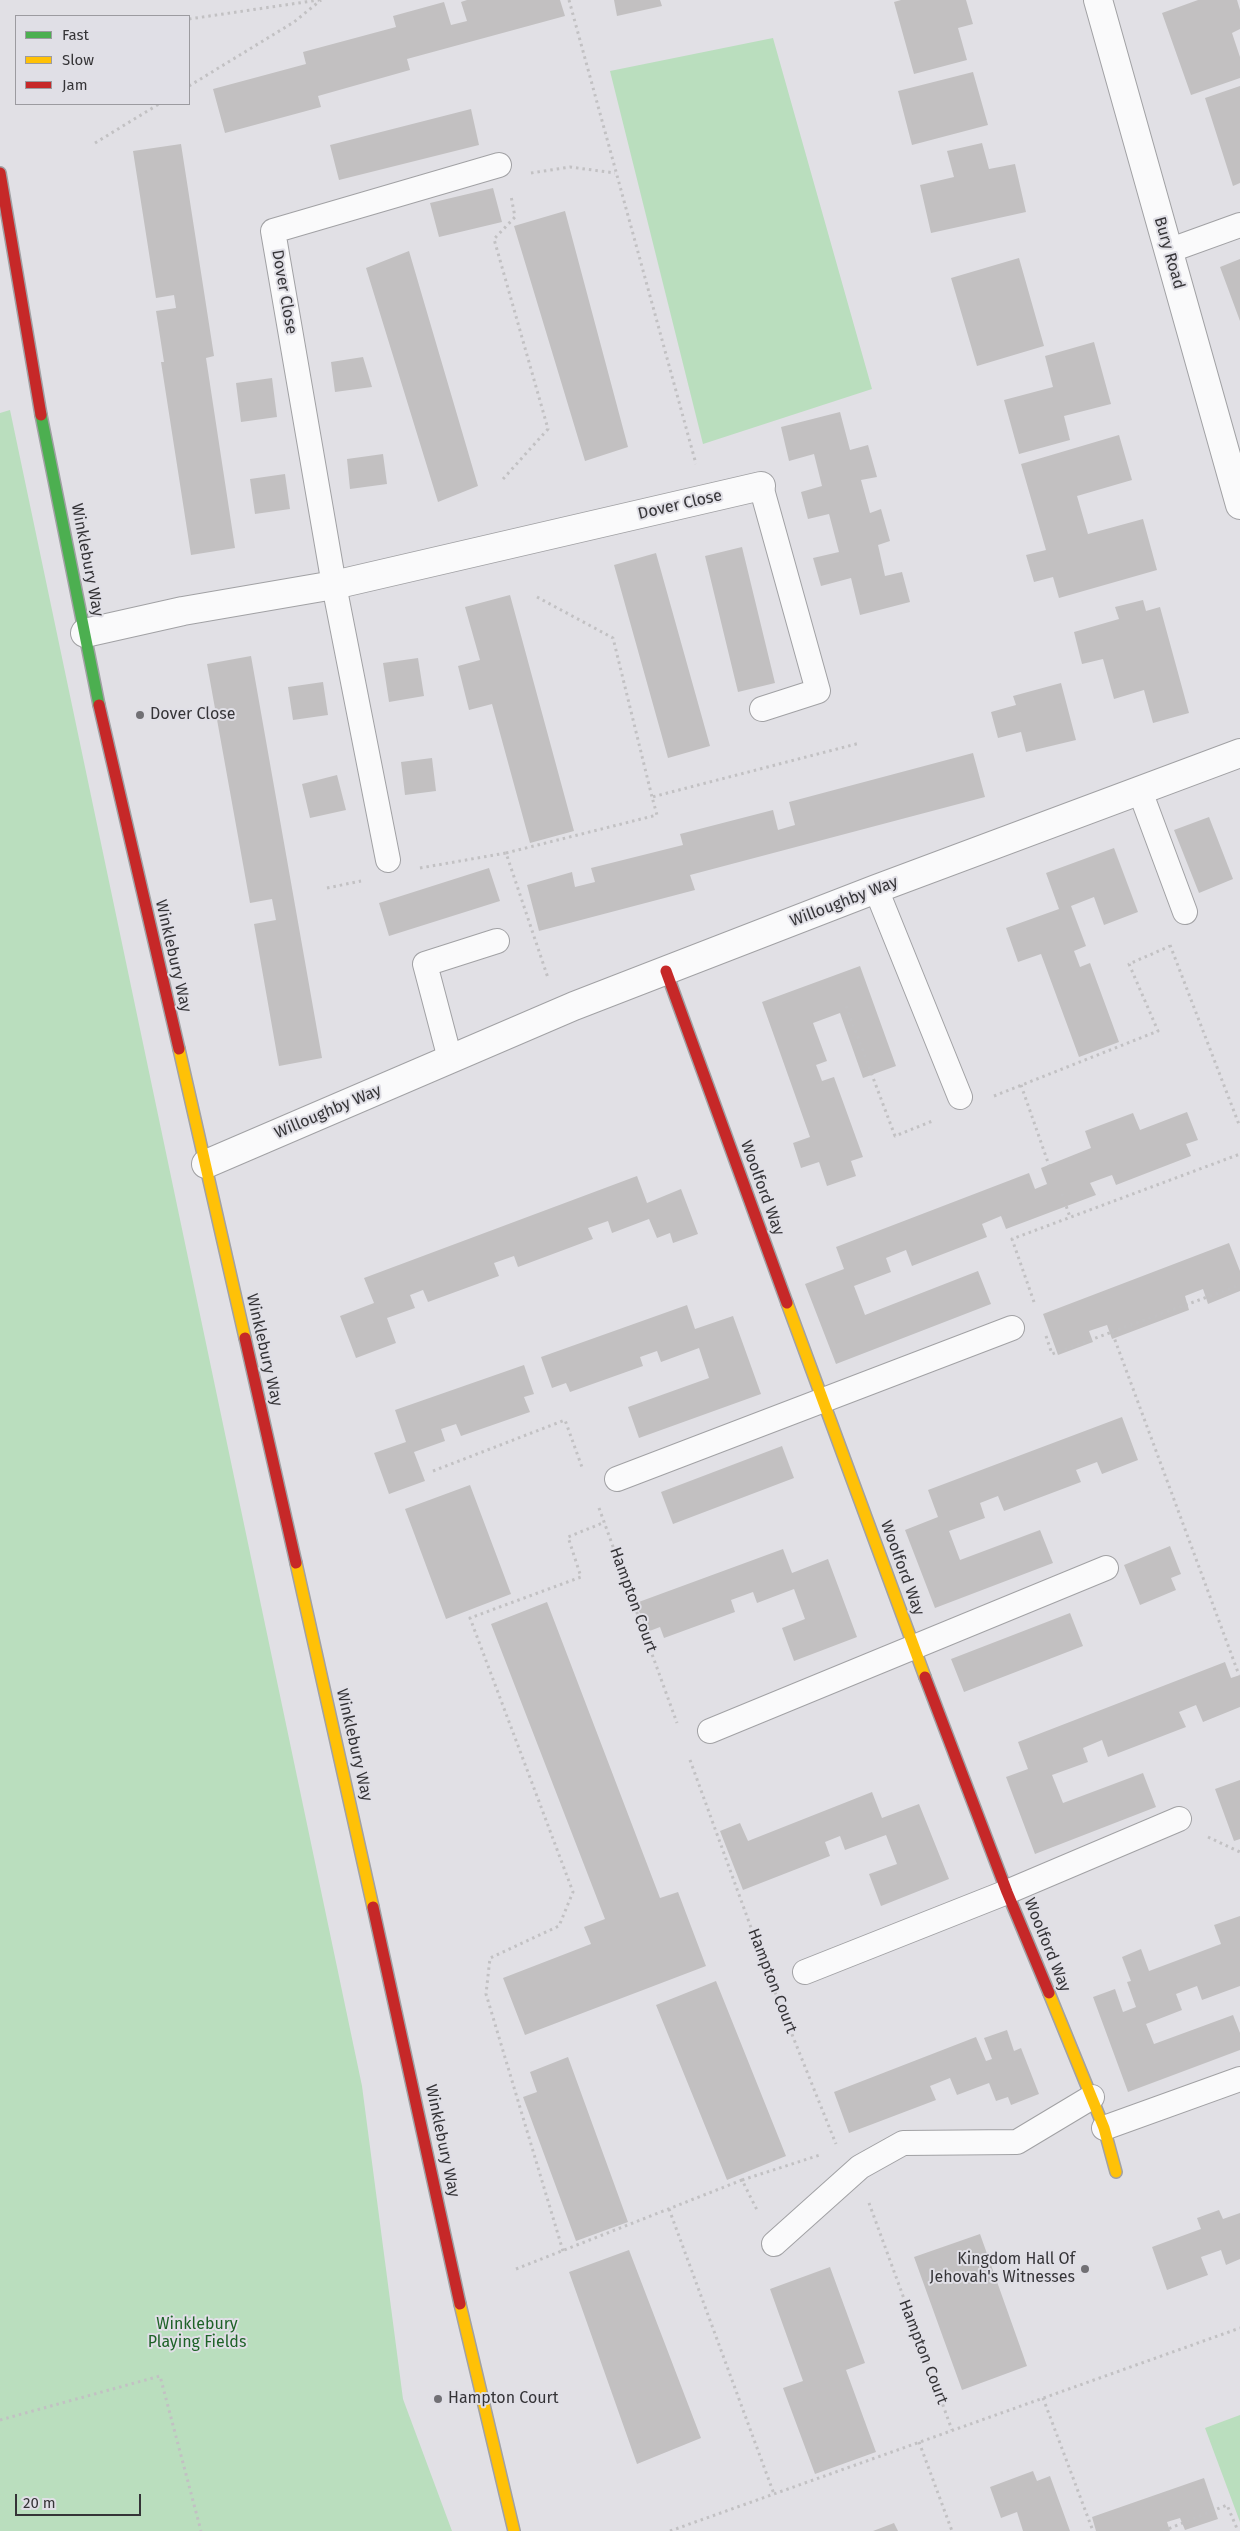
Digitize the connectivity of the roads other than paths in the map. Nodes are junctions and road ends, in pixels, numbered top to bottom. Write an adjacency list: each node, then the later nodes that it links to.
1 (1098, 0): 5 (street, Bury Road)
2 (503, 170): 8 (lane, Dover Close)
3 (0, 173): 9 (street, Winklebury Way)
4 (1240, 225): 5 (lane)
5 (1168, 251): 7 (street, Bury Road)
6 (760, 486): 8 (street, Dover Close); 10 (lane, Dover Close)
7 (1240, 505)
8 (334, 585): 9 (street, Dover Close); 13 (lane, Dover Close)
9 (84, 632): 20 (street, Winklebury Way)
10 (762, 709)
11 (1240, 753): 12 (street, Willoughby Way)
12 (1140, 791): 14 (street, Willoughby Way); 15 (lane)
13 (388, 860)
14 (876, 890): 17 (street, Willoughby Way); 19 (lane)
15 (1182, 905)
16 (497, 941): 18 (lane)
17 (666, 971): 18 (street, Willoughby Way); 22 (street, Woolford Way)
18 (450, 1059): 20 (street, Willoughby Way)
19 (960, 1098)
20 (206, 1164): 35 (street, Winklebury Way)
21 (1012, 1328): 22 (lane)
22 (824, 1400): 23 (lane); 25 (street, Woolford Way)
23 (617, 1479)
24 (1106, 1568): 25 (lane)
25 (913, 1647): 26 (lane); 28 (street, Woolford Way)
26 (710, 1731)
27 (1179, 1818): 28 (lane)
28 (1007, 1892): 29 (lane); 31 (street, Woolford Way)
29 (805, 1972)
30 (1240, 2079): 32 (lane)
31 (1092, 2097): 32 (street, Woolford Way); 34 (lane)
32 (1104, 2128): 33 (street, Woolford Way)
33 (1116, 2172)
34 (774, 2244)
35 (514, 2531)

